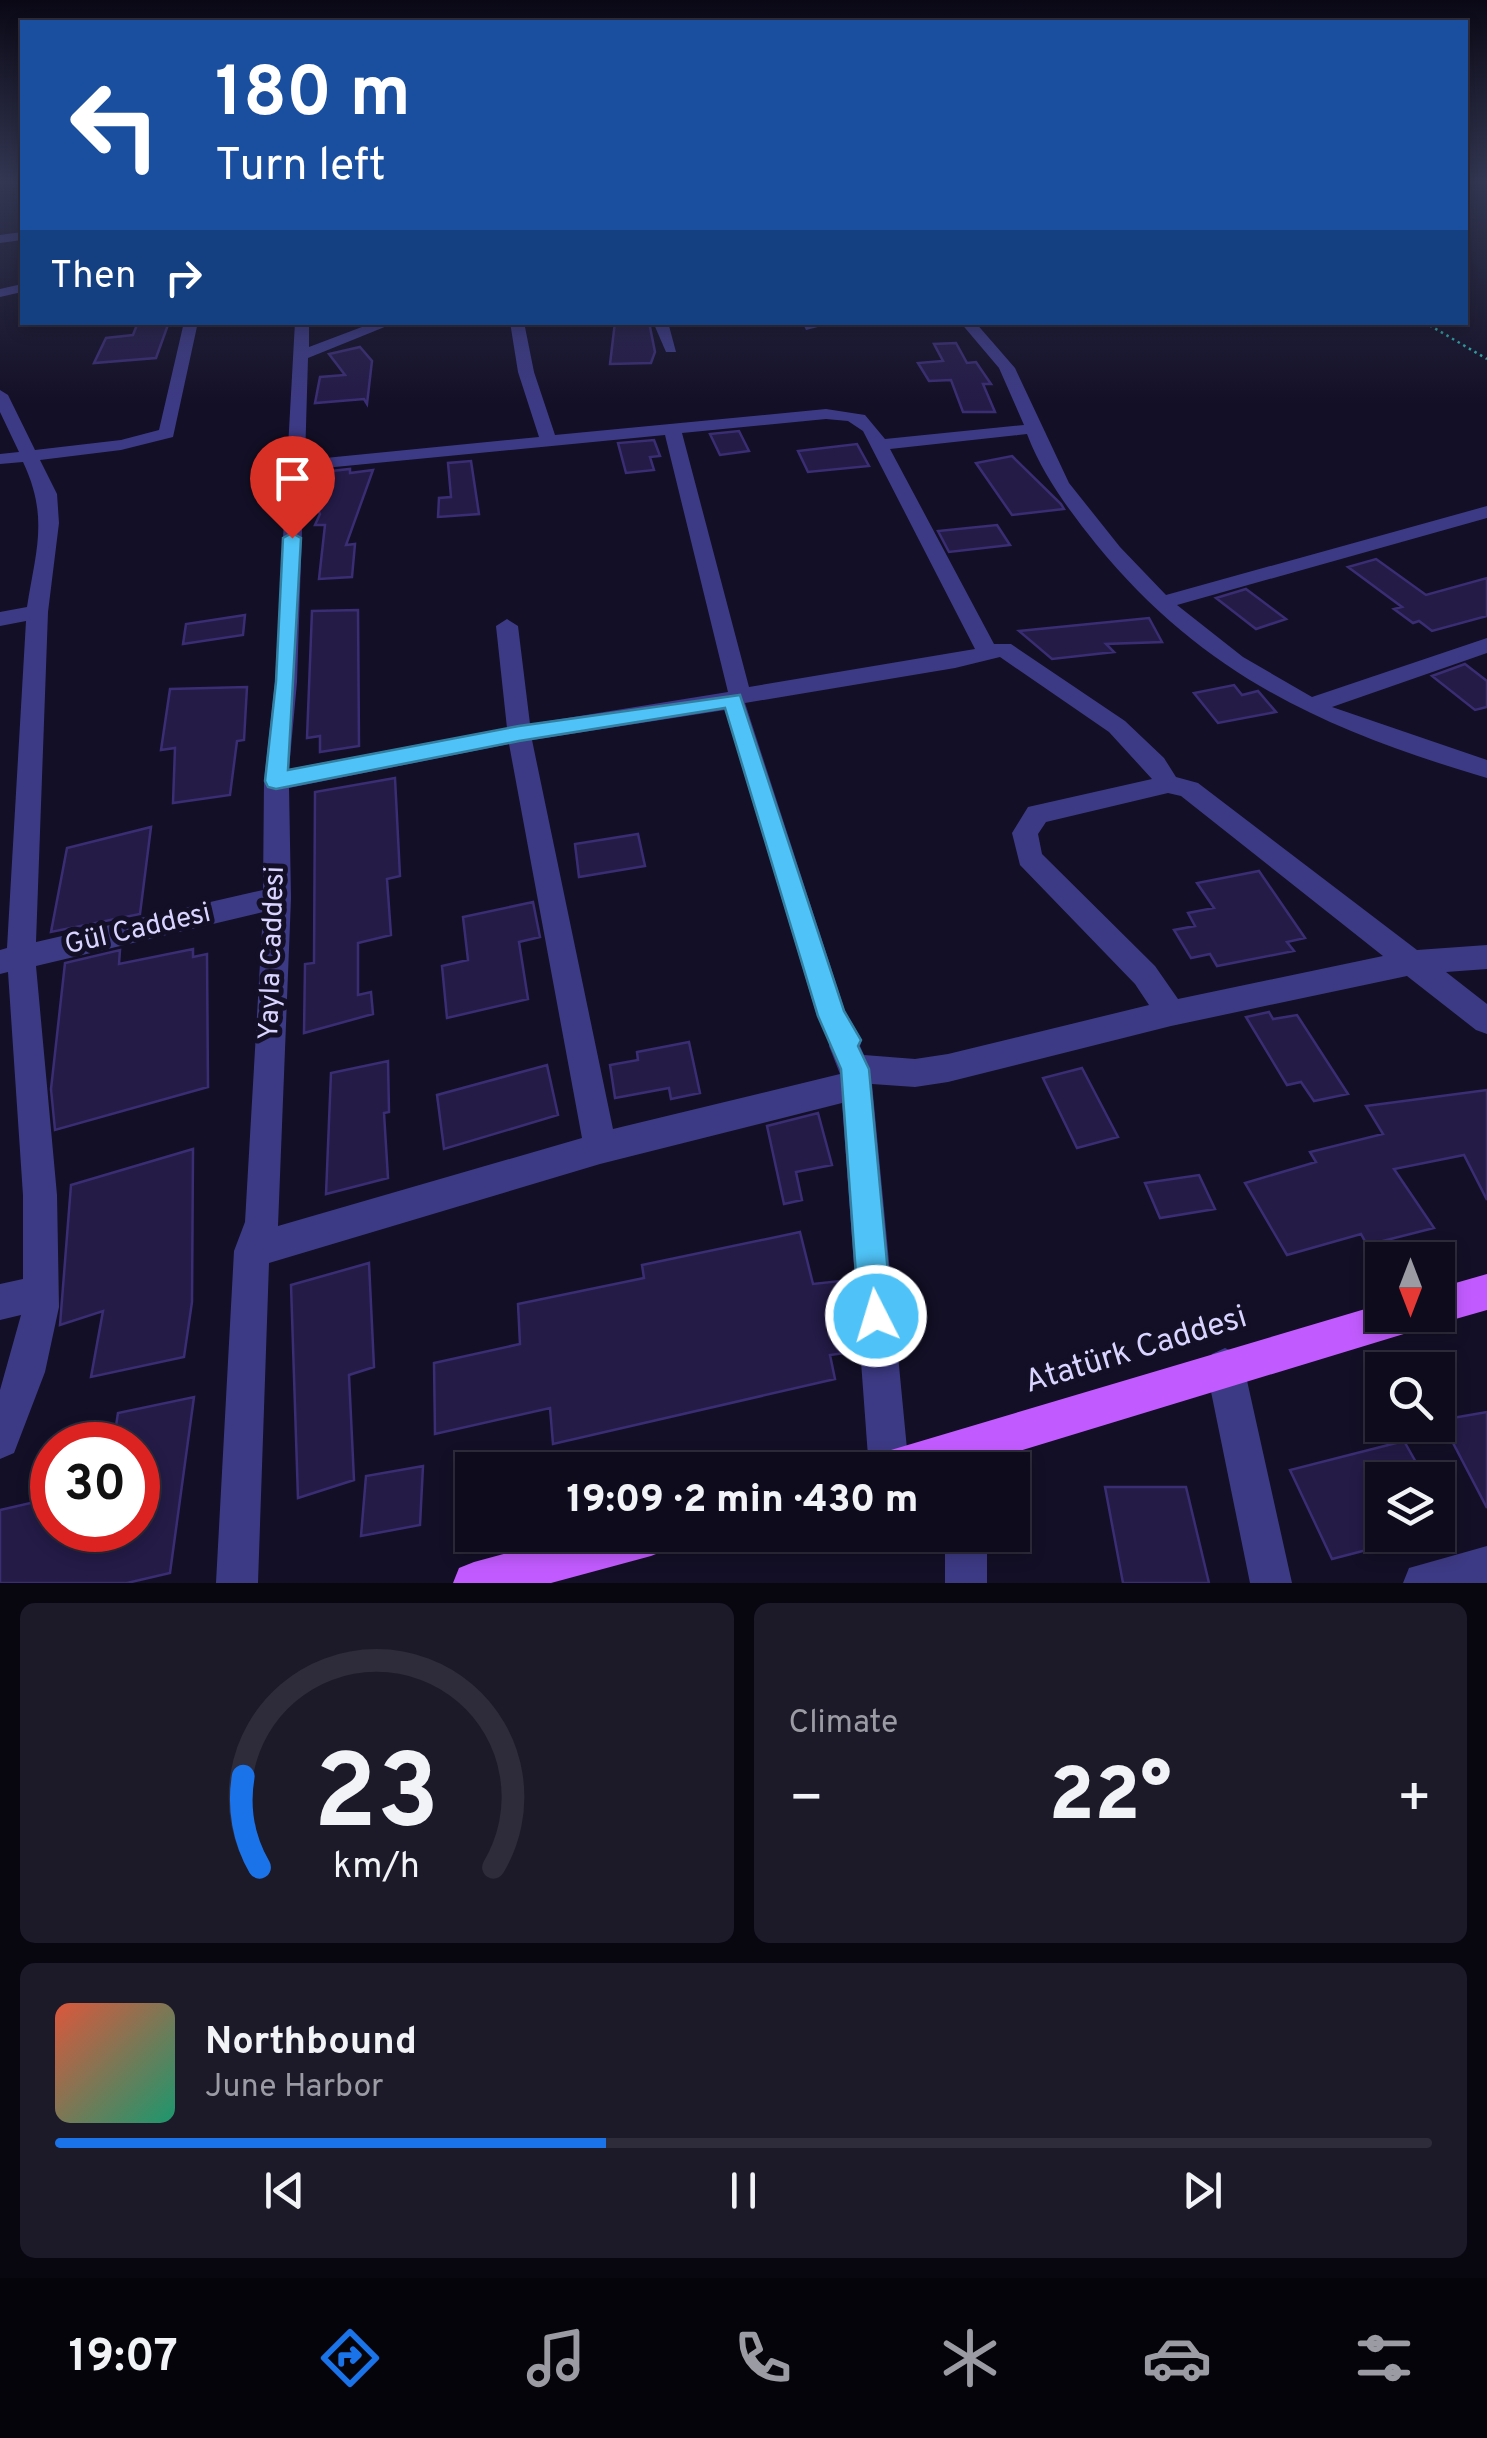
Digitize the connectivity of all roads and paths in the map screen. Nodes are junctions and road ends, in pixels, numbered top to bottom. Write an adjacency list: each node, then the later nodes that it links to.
1 (20, 291): 2 (street)
2 (0, 306)
3 (190, 325): 18 (street)
4 (302, 325): 11 (street, Yayla Caddesi)
5 (382, 325): 11 (street)
6 (518, 325): 16 (street)
7 (661, 325): 10 (street)
8 (970, 325): 15 (street)
9 (1429, 325): 12 (path)
10 (671, 349)
11 (301, 355): 20 (street, Yayla Caddesi)
12 (1487, 359)
13 (0, 395): 18 (street)
14 (672, 428): 16 (street); 17 (street); 28 (street)
15 (1030, 429): 17 (street); 22 (street)
16 (549, 442): 20 (street)
17 (878, 445): 27 (street)
18 (29, 454): 19 (street); 23 (street)
19 (0, 459)
20 (294, 466): 32 (street, Yayla Caddesi)
21 (1487, 512): 22 (street)
22 (1160, 603): 29 (street)
23 (37, 612): 24 (street); 36 (street)
24 (0, 619)
25 (506, 626): 30 (street)
26 (1487, 645): 29 (street)
27 (988, 653): 28 (street); 33 (street)
28 (736, 698): 30 (street); 40 (street)
29 (1310, 706): 31 (street)
30 (519, 734): 32 (street); 41 (street)
31 (1487, 769)
32 (276, 781): 34 (street, Yayla Caddesi)
33 (1168, 784): 37 (street); 38 (street)
34 (277, 898): 36 (street, Gül Caddesi); 42 (street, Yayla Caddesi)
35 (1487, 957): 37 (street)
36 (10, 959): 44 (street)
37 (1415, 962): 38 (street); 39 (street)
38 (1171, 1013): 40 (street)
39 (1487, 1021)
40 (855, 1077): 41 (street); 50 (street)
41 (600, 1148): 42 (street)
42 (252, 1251): 55 (street, Yayla Caddesi)
43 (1487, 1292): 45 (main road)
44 (41, 1294): 46 (street); 49 (street)
45 (1455, 1301)
46 (0, 1302)
47 (1365, 1327): 48 (main road, Atatürk Caddesi)
48 (1225, 1366): 51 (main road, Atatürk Caddesi); 58 (street)
49 (0, 1439)
50 (888, 1452)
51 (987, 1452)
52 (588, 1552): 56 (main road)
53 (966, 1552): 57 (street)
54 (1487, 1567): 59 (street)
55 (237, 1583)
56 (474, 1583)
57 (966, 1583)
58 (1271, 1583)
59 (1424, 1583)

